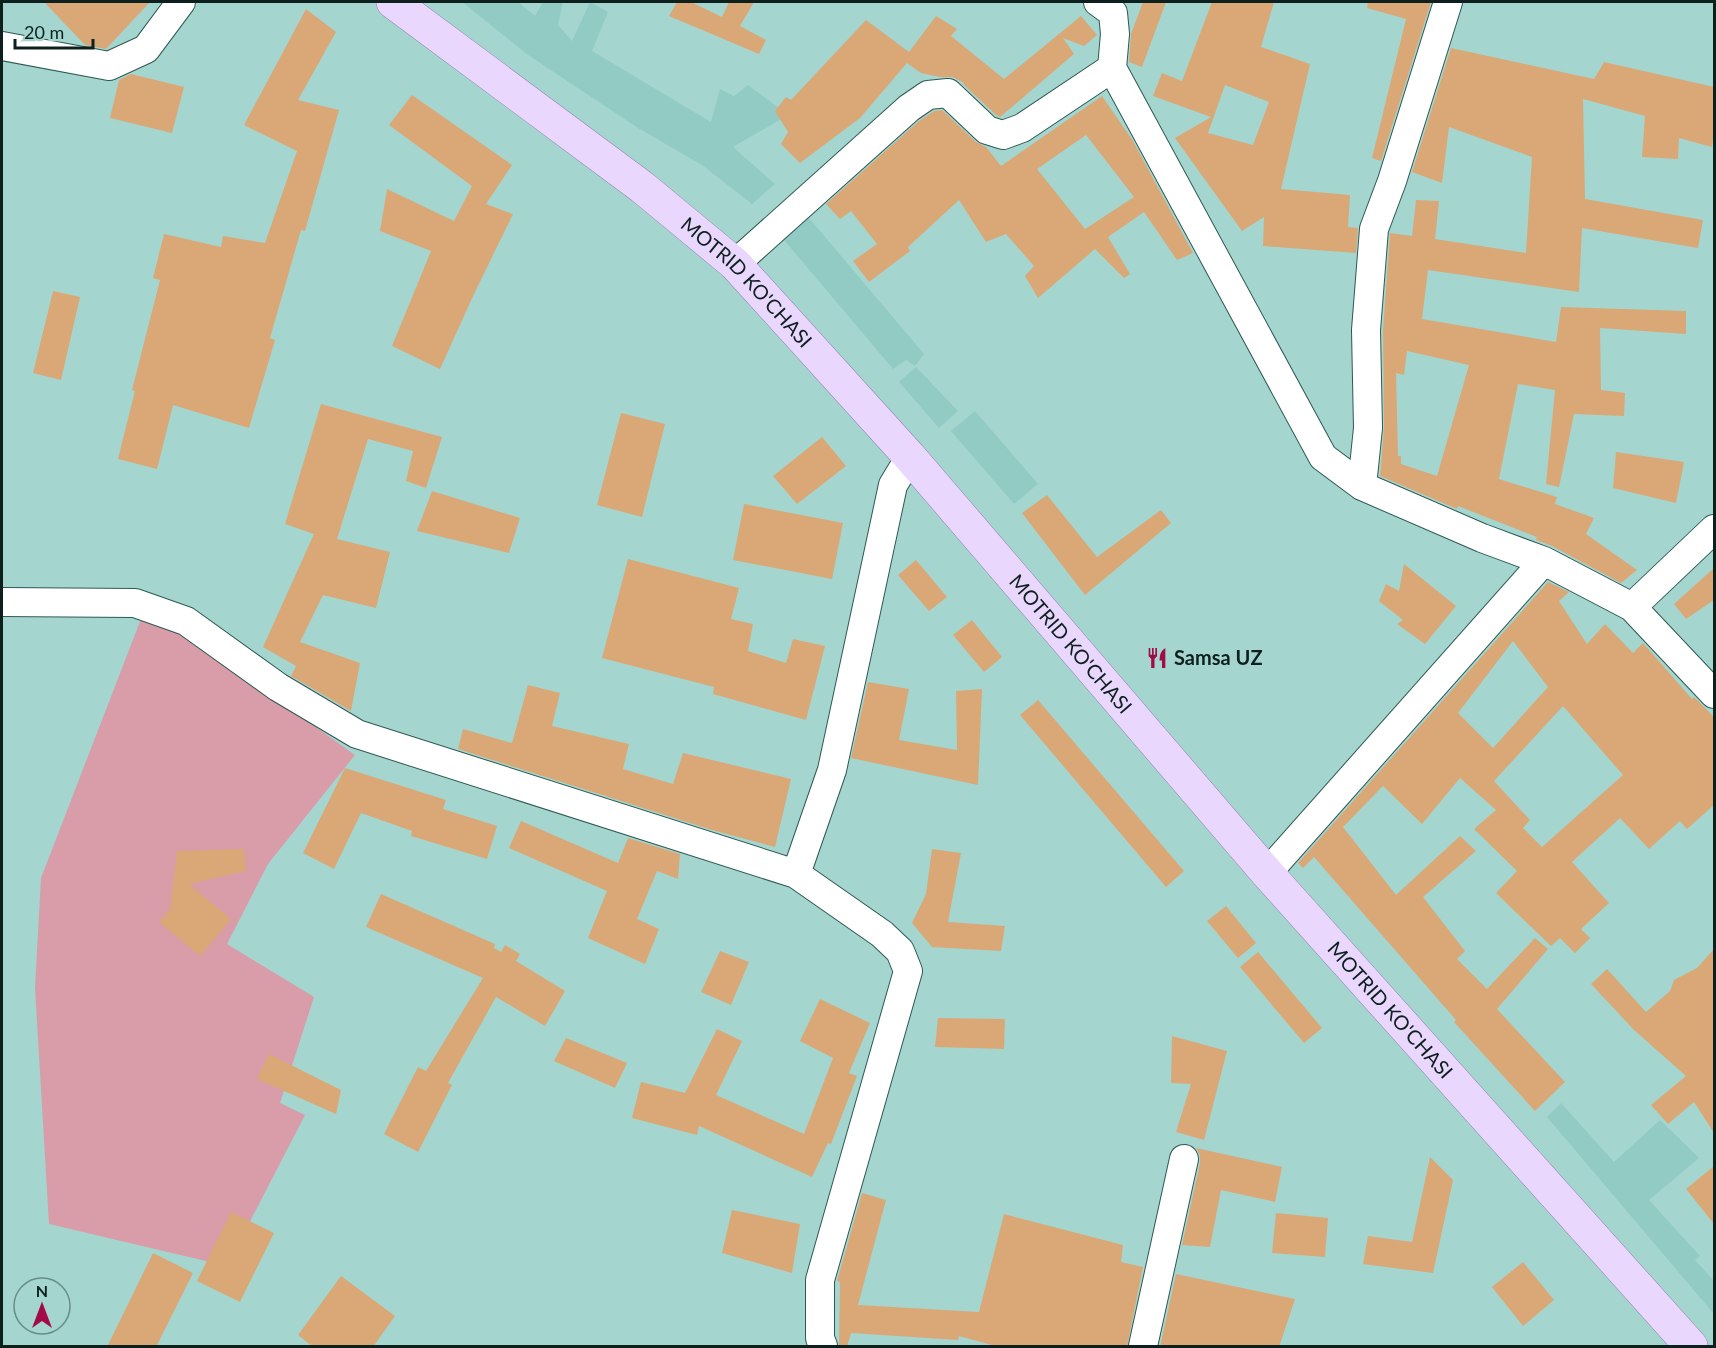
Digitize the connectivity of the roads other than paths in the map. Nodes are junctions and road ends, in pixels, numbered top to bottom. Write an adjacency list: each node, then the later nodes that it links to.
1 (182, 2): 5 (street)
2 (393, 2): 7 (main road, MOTRID KO'CHASI)
3 (1098, 2): 6 (street)
4 (1448, 2): 9 (street)
5 (2, 46)
6 (1112, 68): 7 (street); 9 (street)
7 (735, 264): 8 (main road, MOTRID KO'CHASI)
8 (910, 457): 15 (main road, MOTRID KO'CHASI); 16 (street)
9 (1362, 486): 11 (street)
10 (1714, 529): 13 (street)
11 (1544, 561): 13 (street); 15 (street)
12 (2, 602): 16 (street)
13 (1632, 607): 14 (street)
14 (1714, 694)
15 (1267, 873): 20 (main road, MOTRID KO'CHASI)
16 (796, 874): 18 (street)
17 (1185, 1159): 19 (street)
18 (823, 1347)
19 (1143, 1347)
20 (1691, 1347)

